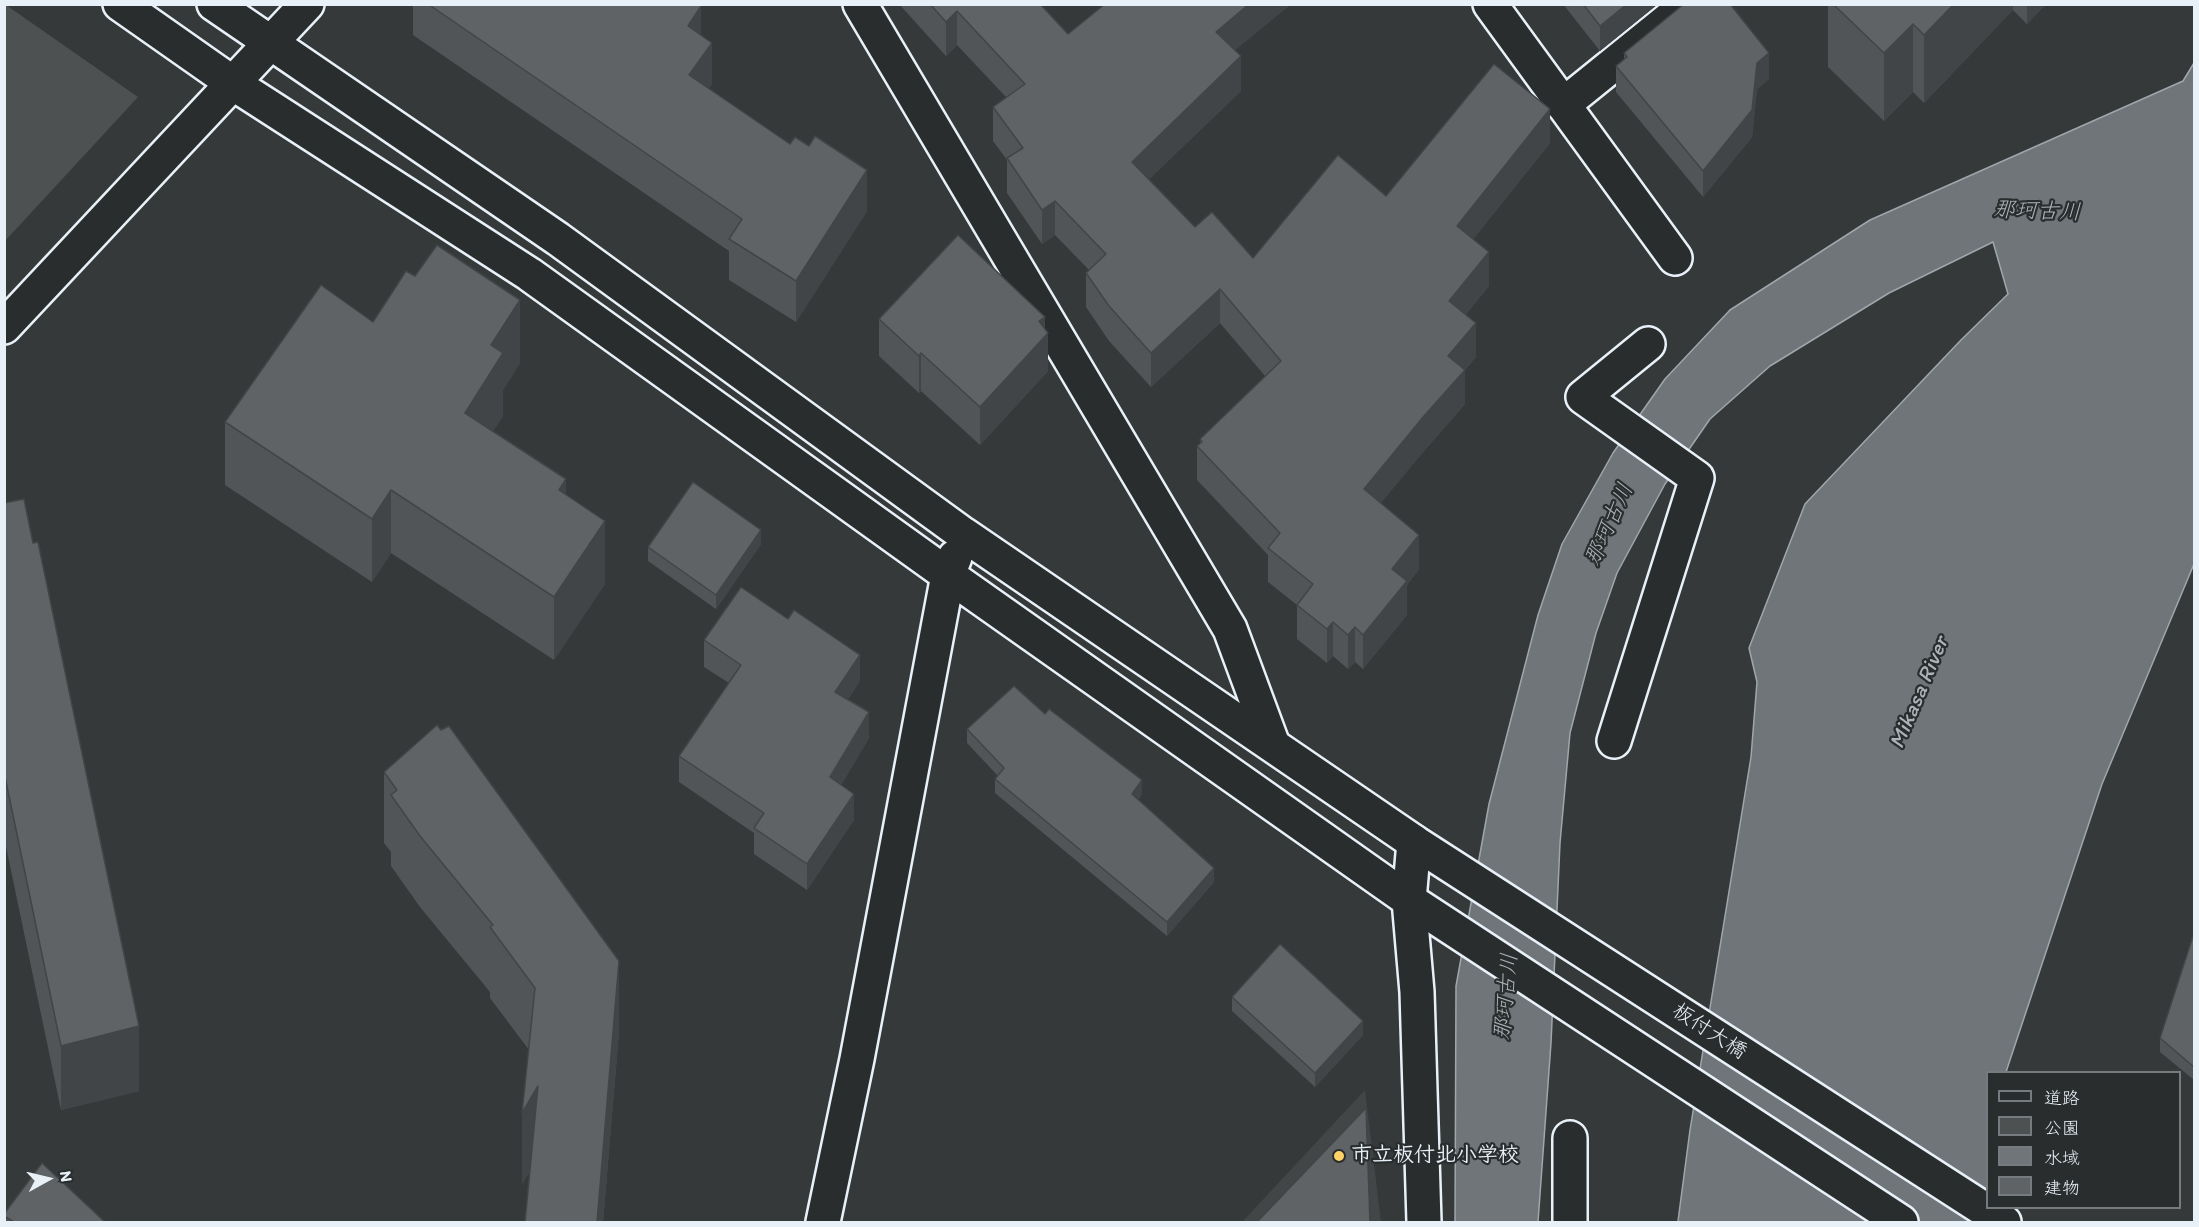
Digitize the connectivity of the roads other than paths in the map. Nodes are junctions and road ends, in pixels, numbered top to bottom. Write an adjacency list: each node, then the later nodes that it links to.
1 (120, 4): 8 (street)
2 (214, 4): 7 (street, 板付大橋)
3 (307, 4): 7 (street)
4 (860, 4): 16 (street)
5 (1490, 4): 9 (street)
6 (1688, 4): 9 (street)
7 (271, 43): 8 (street); 13 (street, 板付大橋)
8 (234, 84): 11 (street); 14 (street)
9 (1563, 105): 10 (street)
10 (1675, 258)
11 (4, 327)
12 (1648, 344): 15 (street)
13 (963, 534): 14 (street); 16 (street, 板付大橋)
14 (948, 575): 18 (street); 20 (street)
15 (1614, 741)
16 (1273, 745): 17 (street, 板付大橋)
17 (1414, 842): 18 (street); 24 (street, 板付大橋)
18 (1409, 900): 21 (street); 23 (street)
19 (1570, 1137): 22 (street)
20 (823, 1222)
21 (1424, 1222)
22 (1570, 1222)
23 (1901, 1222)
24 (2004, 1222)

